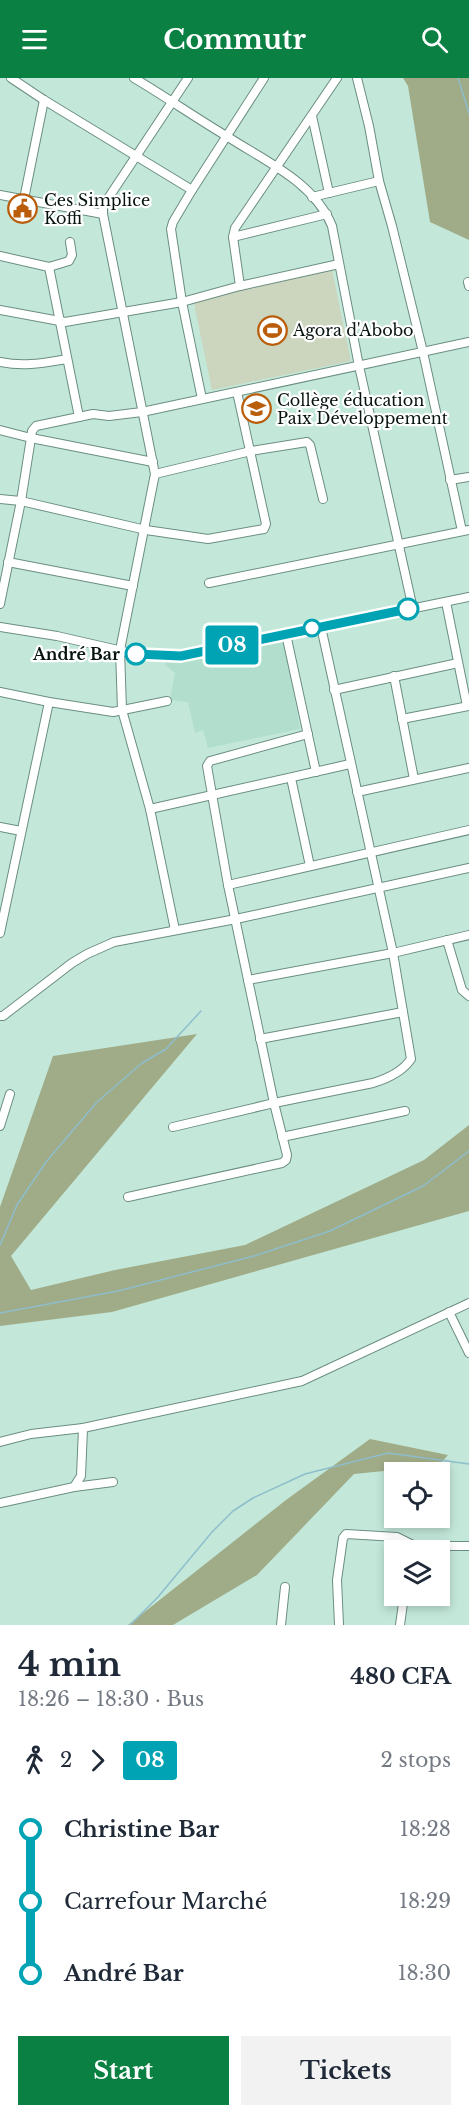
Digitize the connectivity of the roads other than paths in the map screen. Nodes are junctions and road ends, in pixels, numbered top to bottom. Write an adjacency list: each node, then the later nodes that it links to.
1 (11, 78): 7 (street)
2 (134, 78): 8 (street)
3 (189, 78): 8 (street)
4 (264, 78): 10 (street)
5 (337, 78): 9 (street)
6 (357, 78): 13 (street)
7 (44, 100): 11 (street); 18 (street)
8 (174, 102): 10 (street); 11 (street)
9 (312, 116): 12 (street); 15 (street)
10 (227, 137): 12 (street); 14 (street)
11 (137, 156): 14 (street); 19 (street)
12 (278, 167): 17 (street); 21 (street)
13 (379, 181): 15 (street); 32 (street)
14 (192, 190): 27 (street)
15 (330, 193): 17 (street)
16 (0, 195): 18 (street)
17 (312, 197): 20 (street)
18 (24, 199): 19 (street)
19 (103, 214): 29 (street)
20 (327, 214): 21 (street); 24 (street)
21 (232, 237): 26 (street)
22 (70, 242): 25 (street)
23 (0, 256): 25 (street)
24 (339, 264): 26 (street); 35 (street)
25 (49, 267): 30 (street)
26 (240, 286): 27 (street)
27 (182, 302): 29 (street); 37 (street)
28 (0, 310): 30 (street)
29 (122, 313): 30 (street); 38 (street)
30 (61, 322): 33 (street)
31 (469, 342): 32 (street)
32 (423, 352): 35 (street); 46 (street)
33 (68, 358): 34 (street); 39 (street)
34 (0, 362)
35 (359, 366): 36 (street); 52 (street)
36 (237, 392): 37 (street); 42 (street)
37 (202, 399): 38 (street)
38 (142, 412): 39 (street); 43 (street)
39 (79, 417): 41 (street)
40 (0, 430): 41 (street)
41 (31, 438): 43 (street); 49 (street)
42 (251, 451): 44 (street); 48 (street); 50 (street)
43 (153, 462): 44 (street)
44 (155, 474): 50 (street)
45 (469, 477): 46 (street)
46 (450, 480): 51 (street)
47 (0, 499): 49 (street)
48 (323, 499)
49 (21, 501): 50 (street); 53 (street)
50 (146, 530): 55 (street)
51 (465, 531): 52 (street)
52 (398, 544): 54 (street); 59 (street)
53 (8, 562): 55 (street); 58 (street)
54 (209, 583)
55 (133, 586): 63 (street)
56 (469, 597): 57 (street)
57 (446, 602): 59 (street); 64 (street)
58 (0, 604)
59 (413, 609): 61 (street)
60 (0, 627): 63 (street)
61 (321, 627): 62 (street); 66 (street)
62 (286, 634): 63 (street); 73 (street)
63 (120, 650): 71 (street)
64 (458, 663): 65 (street); 70 (street)
65 (394, 676): 66 (street); 72 (street)
66 (334, 690): 74 (street)
67 (0, 692): 69 (street)
68 (166, 700): 71 (street)
69 (49, 702): 71 (street); 84 (street)
70 (468, 706): 72 (street)
71 (122, 710): 81 (street)
72 (402, 719): 78 (street)
73 (308, 734): 76 (street); 80 (street)
74 (351, 764): 76 (street); 79 (street)
75 (469, 768): 78 (street)
76 (316, 772): 77 (street)
77 (291, 778): 80 (street); 86 (street)
78 (414, 779): 79 (street)
79 (357, 792): 85 (street)
80 (211, 796): 81 (street); 88 (street)
81 (150, 808): 92 (street)
82 (0, 827): 84 (street)
83 (469, 830): 85 (street)
84 (21, 831): 90 (street)
85 (370, 852): 86 (street); 89 (street)
86 (310, 866): 88 (street)
87 (469, 868): 89 (street)
88 (228, 885): 91 (street)
89 (377, 888): 91 (street); 96 (street)
90 (4, 894): 93 (street)
91 (236, 920): 92 (street); 97 (street)
92 (175, 930): 100 (street)
93 (0, 933)
94 (469, 935): 95 (street)
95 (447, 940): 96 (street); 98 (street)
96 (393, 953): 97 (street); 99 (street)
97 (248, 980): 101 (street)
98 (469, 996)
99 (403, 1012): 101 (street); 103 (street)
100 (1, 1017)
101 (260, 1039): 103 (street)
102 (10, 1094): 105 (street)
103 (274, 1103): 106 (street); 107 (street)
104 (405, 1111): 107 (street)
105 (0, 1126)
106 (173, 1127)
107 (282, 1137): 108 (street)
108 (128, 1197)
109 (469, 1303): 110 (street)
110 (449, 1312): 111 (street); 112 (street)
111 (469, 1353)
112 (83, 1428): 113 (street); 115 (street)
113 (0, 1442)
114 (113, 1482): 115 (street)
115 (74, 1487): 116 (street)
116 (0, 1503)
117 (401, 1540): 123 (street)
118 (450, 1546): 119 (street)
119 (469, 1546)
120 (285, 1587): 122 (street)
121 (403, 1606): 124 (street)
122 (281, 1625)
123 (339, 1625)
124 (400, 1625)

